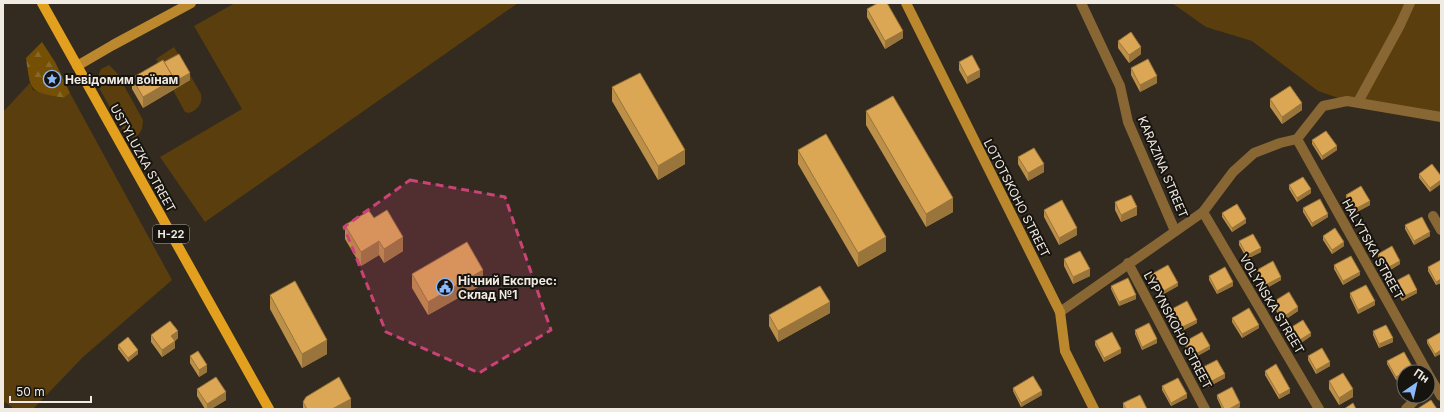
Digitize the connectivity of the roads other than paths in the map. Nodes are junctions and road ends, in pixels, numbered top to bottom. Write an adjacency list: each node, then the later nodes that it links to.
1 (42, 3): 6 (main road, USTYLUZKA STREET / Н-22)
2 (190, 3): 6 (street)
3 (906, 3): 15 (street, LOTOTSKOHO STREET)
4 (1081, 3): 13 (street, KARAZINA STREET)
5 (1410, 3): 7 (street)
6 (77, 66): 17 (main road, USTYLUZKA STREET / Н-22)
7 (1358, 102): 8 (street); 9 (street)
8 (1441, 117)
9 (1297, 139): 10 (street); 16 (street, HALYTSKA STREET)
10 (1203, 212): 13 (street); 20 (street, VOLYNSKA STREET)
11 (1433, 216): 12 (street)
12 (1441, 230)
13 (1175, 231): 14 (street)
14 (1128, 263): 15 (street); 19 (street, LYPYNSKOHO STREET)
15 (1060, 312): 18 (street, LOTOTSKOHO STREET)
16 (1423, 364)
17 (269, 409)
18 (1094, 409)
19 (1205, 409)
20 (1319, 409)

